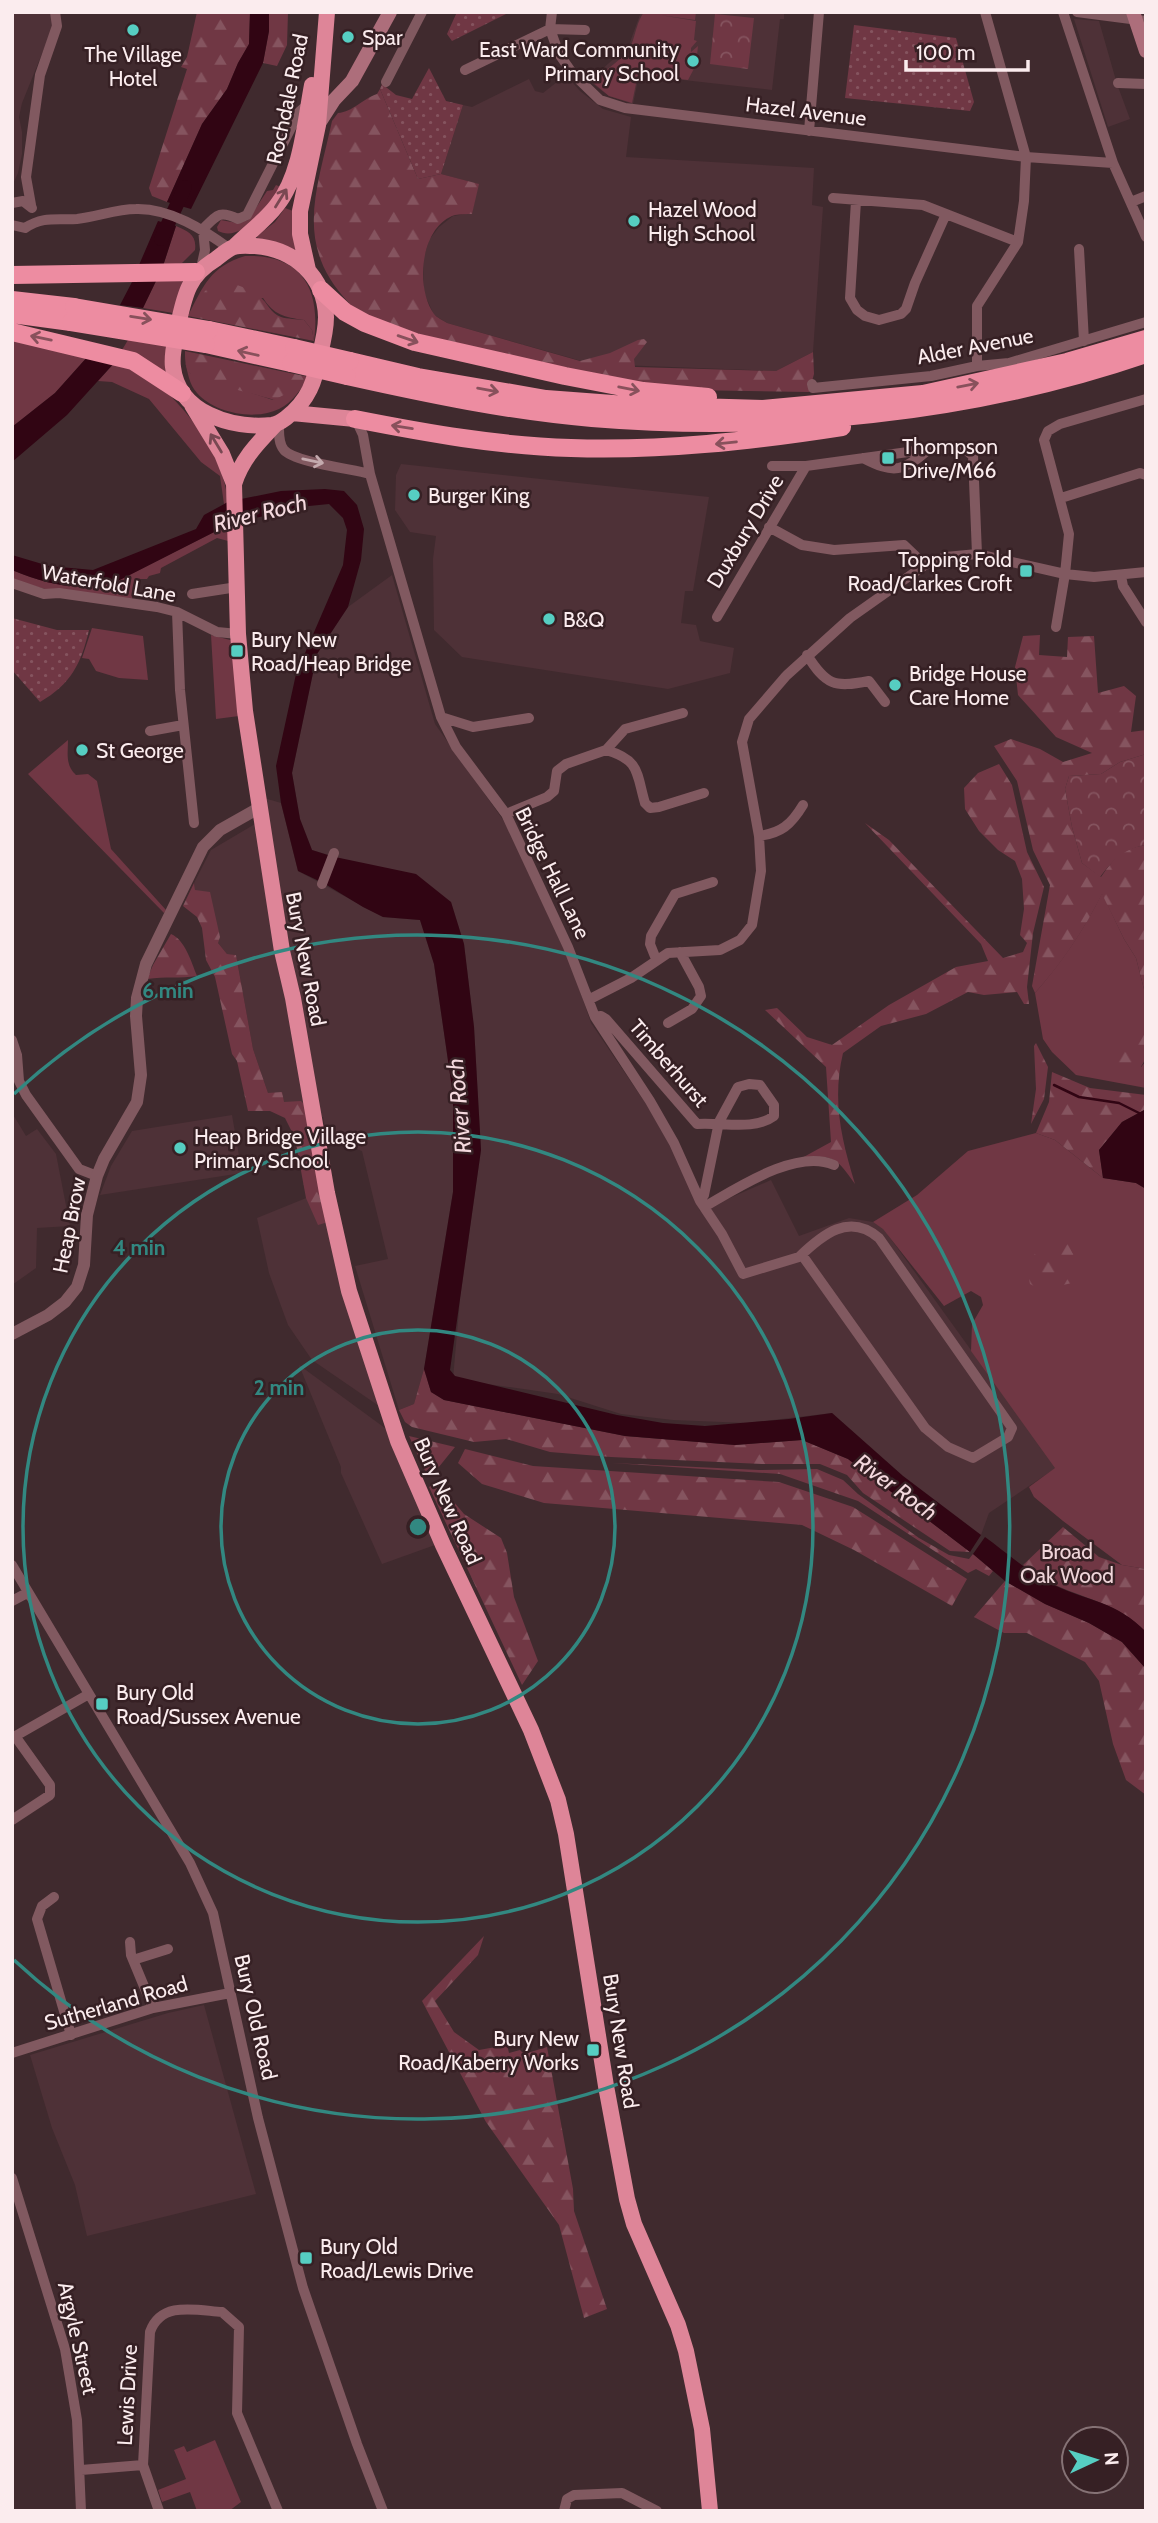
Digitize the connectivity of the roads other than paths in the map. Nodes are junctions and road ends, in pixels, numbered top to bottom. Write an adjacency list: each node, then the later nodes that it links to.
1 (55, 12): 24 (street)
2 (390, 12): 15 (main road)
3 (422, 12): 16 (street)
4 (552, 12): 11 (street)
5 (819, 12): 21 (street)
6 (985, 12): 22 (street)
7 (1063, 12): 23 (street)
8 (1077, 12): 10 (street)
9 (326, 17): 19 (highway, Rochdale Road)
10 (1138, 18): 13 (main road)
11 (550, 29): 12 (street); 14 (street); 21 (street, Hazel Avenue)
12 (585, 30)
13 (1146, 51)
14 (465, 70)
15 (352, 81): 19 (main road); 20 (main road)
16 (386, 82)
17 (1118, 83): 18 (street)
18 (1146, 84)
19 (314, 100): 20 (highway, Rochdale Road); 35 (street); 38 (highway, Rochdale Road, one-way to 19)
20 (318, 125): 40 (highway, Rochdale Road)
21 (809, 131): 22 (street, Hazel Avenue)
22 (1026, 157): 23 (street, Hazel Avenue); 37 (street)
23 (1113, 163): 29 (street)
24 (26, 177): 28 (street); 30 (street)
25 (1146, 196): 29 (street)
26 (833, 198): 27 (street)
27 (856, 201): 31 (street); 31 (street)
28 (13, 202): 30 (street)
29 (1131, 202): 36 (street)
30 (31, 206): 32 (street); 33 (street)
31 (946, 214): 37 (street)
32 (54, 219): 33 (street); 35 (street)
33 (32, 222): 34 (street)
34 (13, 226)
35 (199, 227): 38 (street); 41 (street)
36 (1146, 237)
37 (1018, 242): 52 (street)
38 (232, 248): 40 (highway); 41 (highway)
39 (1079, 250): 50 (street)
40 (308, 270): 43 (highway)
41 (192, 272): 42 (highway); 55 (highway)
42 (12, 275)
43 (321, 290): 58 (highway, one-way to 58); 60 (highway)
44 (12, 300): 46 (highway)
45 (12, 314): 46 (highway)
46 (73, 315): 53 (highway, bridge)
47 (1146, 322): 50 (street, Alder Avenue)
48 (12, 332): 55 (highway, one-way to 48)
49 (1146, 339): 58 (highway, one-way to 49)
50 (1084, 341): 52 (street, Alder Avenue)
51 (1146, 354): 57 (highway)
52 (977, 366): 54 (street, Alder Avenue)
53 (348, 368): 57 (highway); 58 (highway, one-way to 58)
54 (812, 384)
55 (187, 399): 60 (highway); 65 (highway, Bury New Road, one-way to 55)
56 (1146, 400): 66 (street)
57 (961, 401): 59 (highway, one-way to 59)
58 (827, 402)
59 (355, 419): 60 (highway); 63 (street, Bridge Hall Lane)
60 (282, 420): 63 (street, one-way to 63); 65 (highway, Bury New Road)
61 (772, 466): 62 (street)
62 (806, 466): 67 (street, Duxbury Drive); 68 (street)
63 (370, 474): 84 (street, Bridge Hall Lane)
64 (1146, 475): 66 (street)
65 (234, 491): 74 (highway, Bury New Road)
66 (1060, 498): 71 (street)
67 (769, 527): 69 (street); 77 (street, Duxbury Drive)
68 (977, 554): 69 (street); 71 (street)
69 (925, 565): 81 (street)
70 (1146, 572): 72 (street)
71 (1065, 574): 72 (street); 79 (street)
72 (1121, 576): 78 (street)
73 (12, 583): 76 (street, Waterfold Lane)
74 (237, 587): 75 (street); 80 (highway, Bury New Road)
75 (192, 594)
76 (177, 612): 80 (street, Waterfold Lane); 86 (street)
77 (716, 617)
78 (1146, 622)
79 (1056, 627)
80 (238, 634): 91 (highway, Bury New Road)
81 (807, 655): 82 (street); 94 (street)
82 (885, 702)
83 (682, 713): 88 (street)
84 (441, 717): 85 (street); 92 (street, Bridge Hall Lane)
85 (529, 718)
86 (183, 724): 87 (street); 93 (street)
87 (150, 732)
88 (606, 750): 89 (street); 92 (street)
89 (704, 793)
90 (803, 806): 94 (street)
91 (259, 808): 106 (street, Heap Brow); 135 (highway, Bury New Road)
92 (506, 814): 100 (street, Bridge Hall Lane)
93 (194, 823)
94 (758, 836): 98 (street)
95 (334, 853): 97 (street)
96 (713, 883): 99 (street)
97 (321, 884)
98 (681, 952): 99 (street); 102 (street)
99 (656, 959): 100 (street)
100 (590, 999): 101 (street, Bridge Hall Lane)
101 (596, 1017): 104 (street, Timberhurst); 107 (street, Bridge Hall Lane)
102 (668, 1024)
103 (12, 1040): 106 (street)
104 (719, 1122): 104 (street, Timberhurst); 107 (street, Timberhurst)
105 (834, 1165): 107 (street)
106 (97, 1176): 109 (street, Heap Brow)
107 (702, 1204): 108 (street, Bridge Hall Lane)
108 (802, 1255): 108 (street)
109 (12, 1334)
110 (12, 1565): 111 (street, Bury Old Road)
111 (27, 1593): 112 (street); 113 (street, Bury Old Road)
112 (12, 1601)
113 (89, 1694): 114 (street); 122 (street, Bury Old Road)
114 (14, 1737): 115 (street)
115 (12, 1820)
116 (54, 1897): 117 (street)
117 (38, 1927): 118 (street); 124 (street)
118 (27, 1930)
119 (130, 1942): 121 (street)
120 (168, 1949): 121 (street)
121 (134, 1960): 123 (street)
122 (230, 1993): 123 (street, Sutherland Road); 132 (street, Bury Old Road)
123 (153, 2008): 124 (street, Sutherland Road)
124 (71, 2035): 125 (street, Sutherland Road)
125 (12, 2053)
126 (12, 2178): 128 (street, Argyle Street)
127 (143, 2465): 128 (street, Lewis Drive); 130 (street, Lewis Drive); 131 (street, Lewis Drive)
128 (81, 2470): 129 (street, Argyle Street)
129 (81, 2511)
130 (159, 2511)
131 (278, 2511)
132 (383, 2511)
133 (564, 2511): 134 (street)
134 (657, 2511)
135 (710, 2511)

